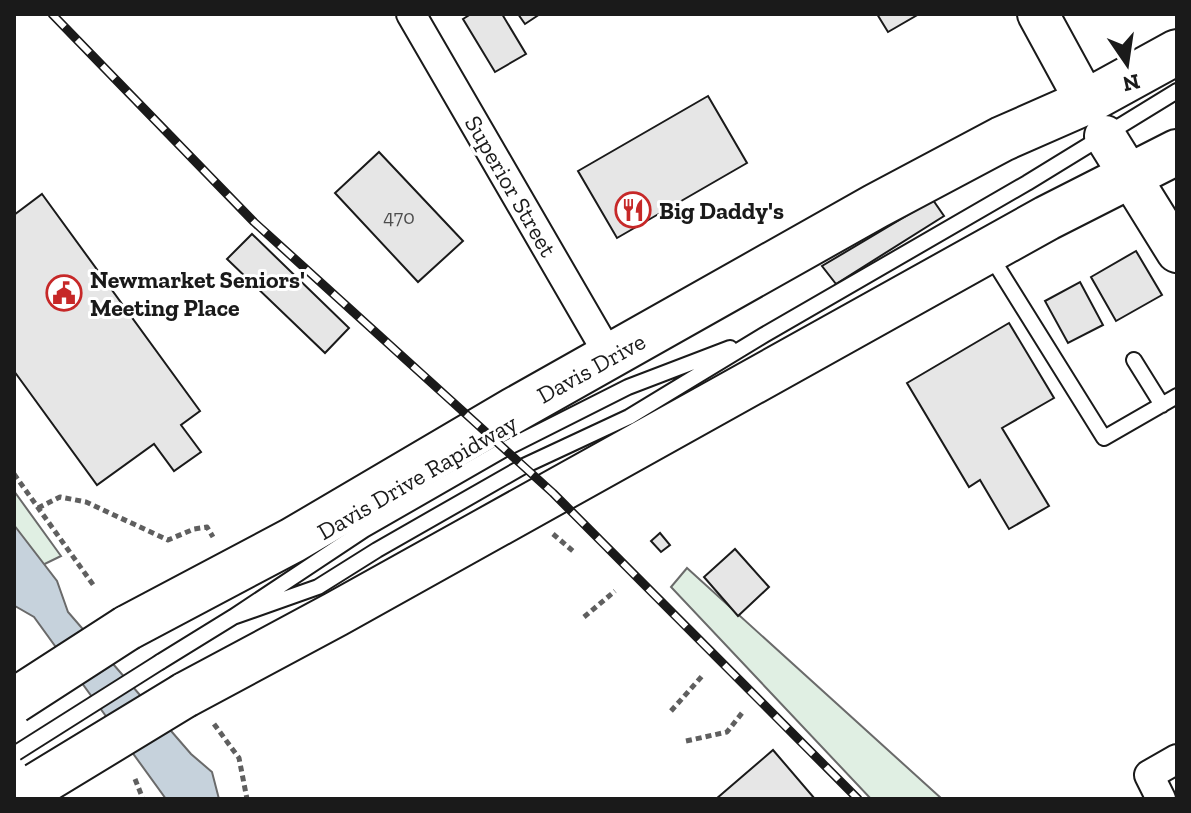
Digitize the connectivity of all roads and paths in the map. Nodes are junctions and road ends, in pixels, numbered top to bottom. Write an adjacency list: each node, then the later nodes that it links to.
1 (411, 14): 11 (street, Superior Street)
2 (1038, 14): 5 (main road)
3 (1177, 52): 5 (main road, Davis Drive)
4 (1177, 91): 5 (lane, Davis Drive Rapidway)
5 (1096, 119): 7 (main road); 10 (lane, Davis Drive Rapidway); 11 (main road, Davis Drive)
6 (1177, 152): 7 (main road)
7 (1130, 175): 8 (main road); 9 (main road)
8 (988, 252): 14 (lane); 23 (main road)
9 (1177, 252)
10 (764, 335): 20 (lane, Davis Drive Rapidway); 23 (lane, Davis Drive Rapidway)
11 (610, 357): 20 (main road, Davis Drive)
12 (1134, 360): 14 (lane)
13 (1177, 396): 14 (lane)
14 (1162, 405)
15 (14, 474): 16 (path)
16 (38, 508): 18 (path); 21 (path)
17 (552, 533): 19 (path)
18 (213, 537)
19 (574, 552)
20 (300, 553): 23 (lane); 24 (lane, Davis Drive Rapidway); 28 (main road, Davis Drive, bridge)
21 (94, 586)
22 (615, 591): 25 (path)
23 (327, 600): 24 (lane, Davis Drive Rapidway); 27 (main road)
24 (233, 617): 27 (lane, Davis Drive Rapidway)
25 (584, 617)
26 (703, 675): 29 (path)
27 (187, 694): 33 (main road, bridge); 37 (path)
28 (14, 701)
29 (671, 711)
30 (742, 713): 31 (path)
31 (686, 741)
32 (1177, 759): 35 (street)
33 (20, 769)
34 (135, 779): 36 (path)
35 (1155, 787)
36 (143, 799)
37 (247, 799)

